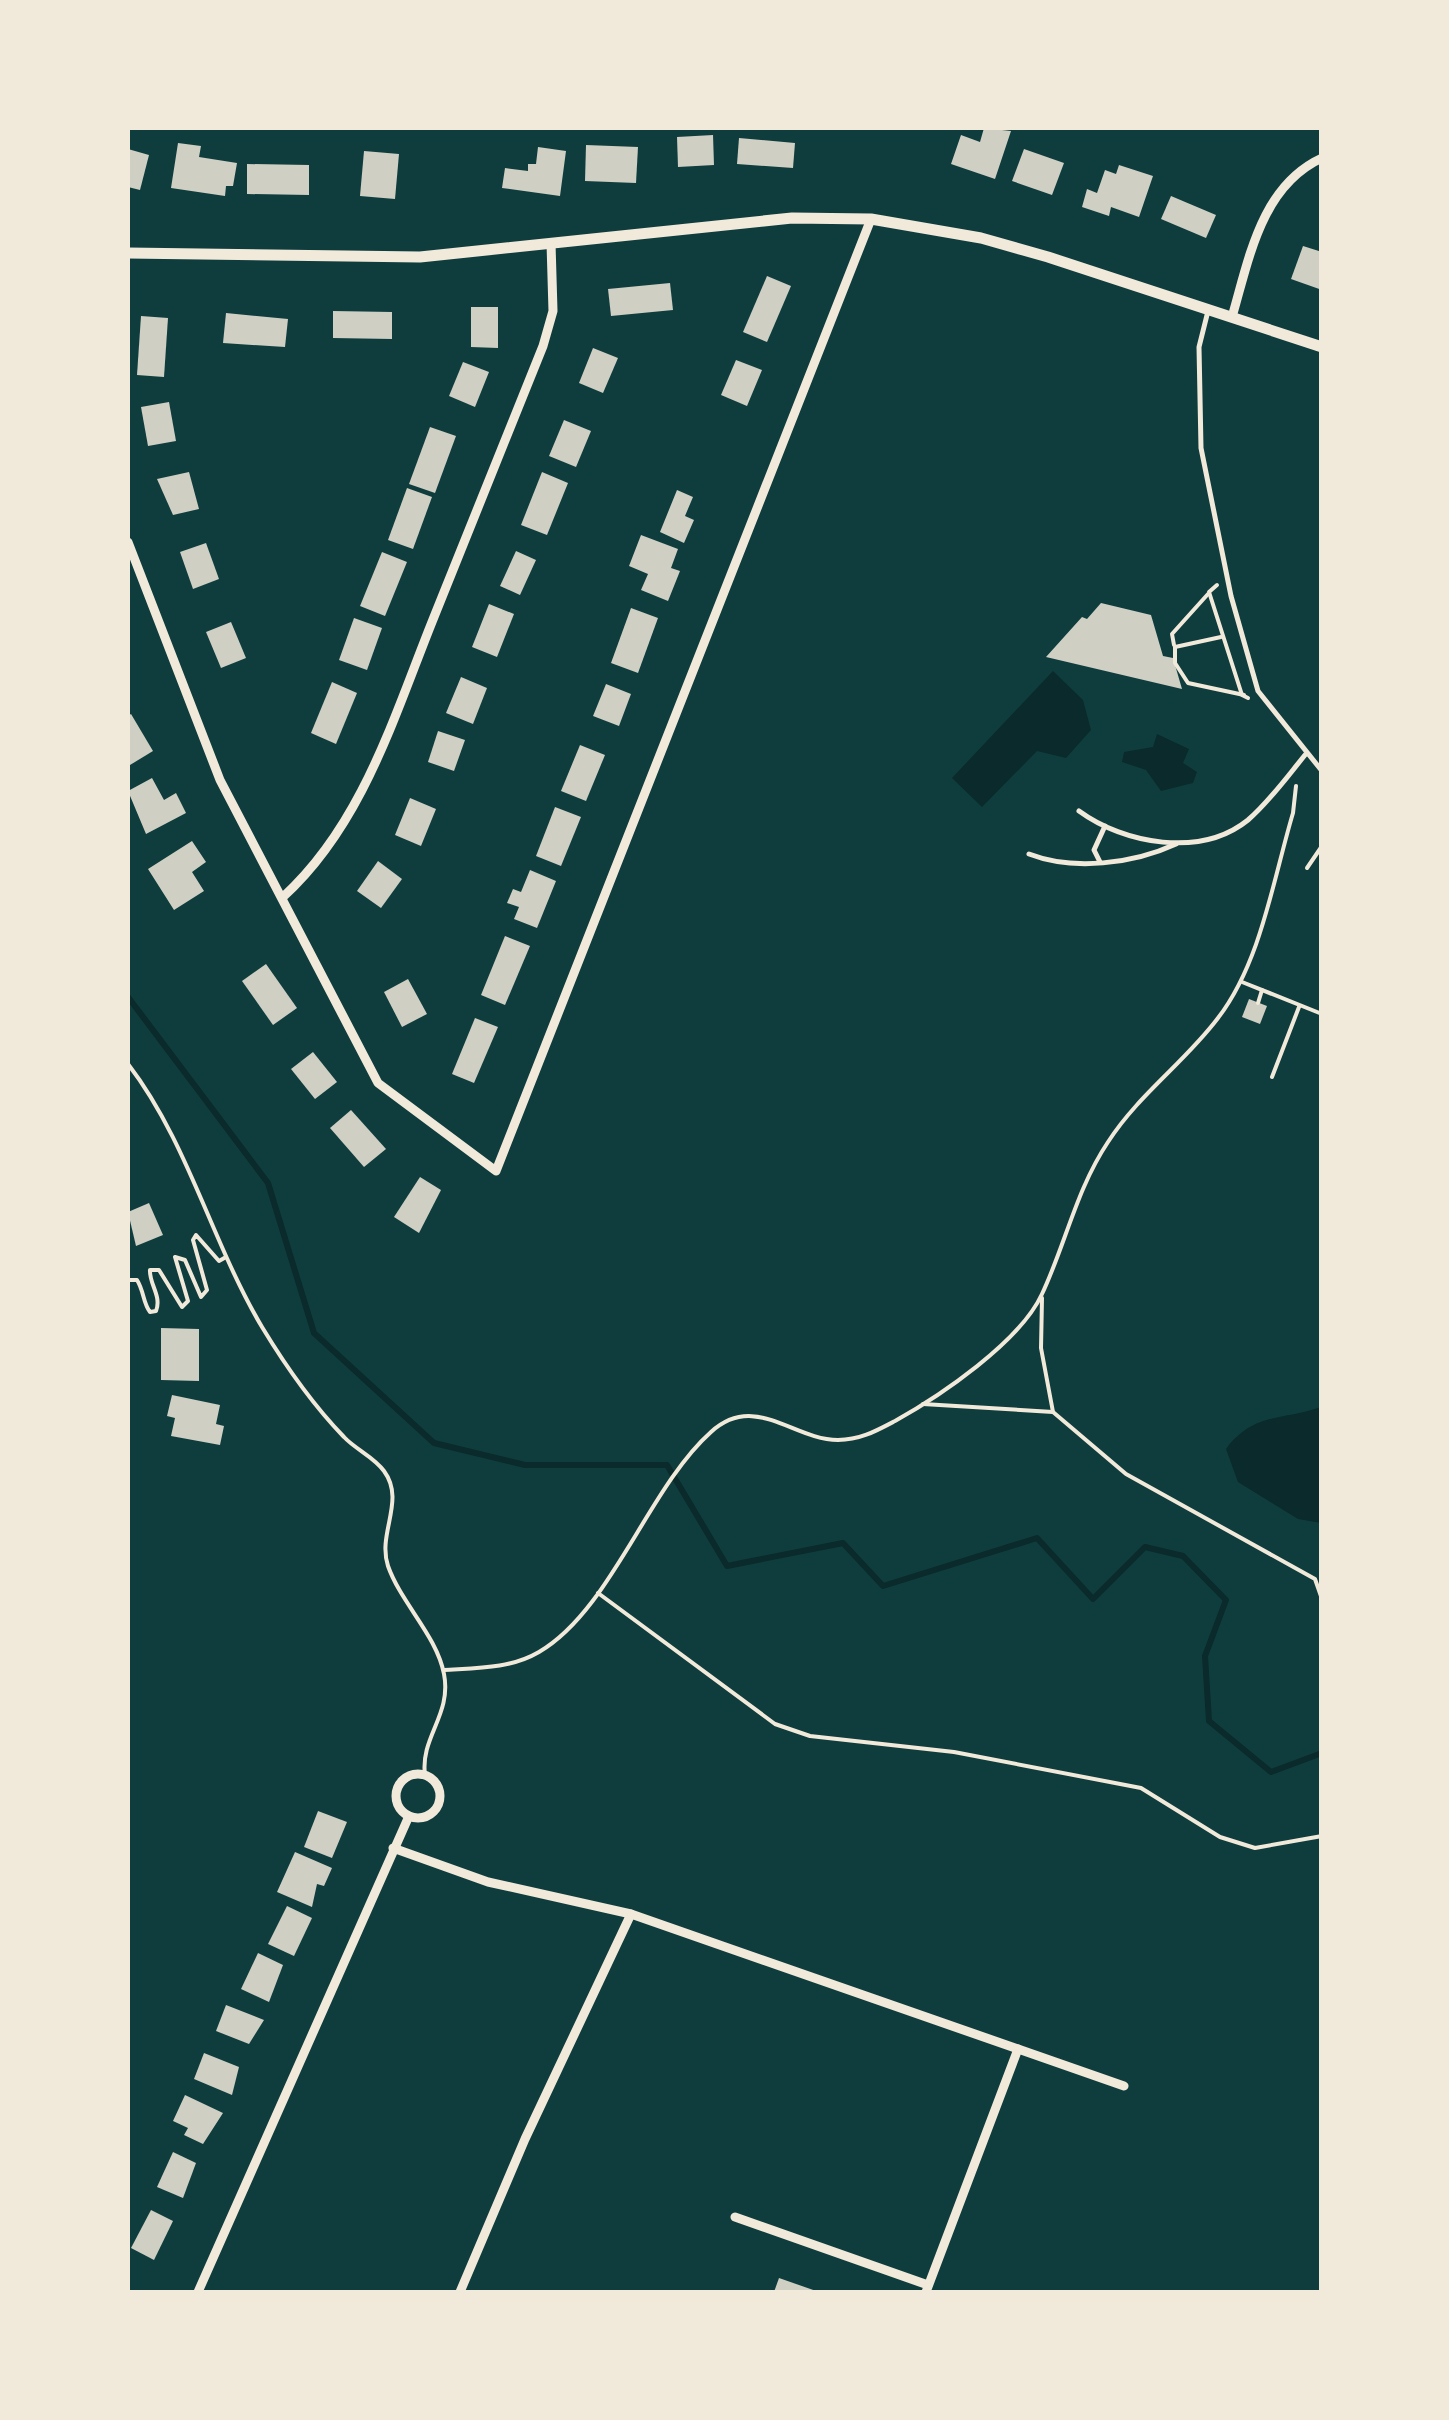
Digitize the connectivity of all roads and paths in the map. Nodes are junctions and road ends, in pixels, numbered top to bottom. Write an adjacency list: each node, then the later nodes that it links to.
1 (1322, 158): 6 (street)
2 (871, 220): 3 (street); 5 (street); 22 (street)
3 (551, 243): 4 (street); 22 (street)
4 (128, 253)
5 (1208, 310): 6 (street); 12 (lane)
6 (1232, 317): 7 (street)
7 (1322, 347)
8 (128, 542): 22 (street)
9 (1210, 592): 11 (path)
10 (1221, 637): 11 (path)
11 (1175, 647): 12 (path)
12 (1258, 691): 13 (lane)
13 (1306, 758): 14 (lane); 17 (lane); 23 (path)
14 (1322, 771)
15 (1079, 811): 16 (lane)
16 (1106, 826): 17 (lane); 20 (lane)
17 (1176, 844): 20 (lane)
18 (1322, 846): 21 (path)
19 (1029, 854): 20 (lane)
20 (1100, 862)
21 (1307, 868)
22 (282, 897)
23 (1241, 982): 24 (path); 32 (path)
24 (1262, 990): 25 (path); 26 (path)
25 (1258, 1003)
26 (1300, 1005): 27 (path); 29 (path)
27 (1322, 1014)
28 (128, 1064): 30 (path)
29 (1272, 1077)
30 (226, 1257): 31 (path); 39 (path)
31 (128, 1280)
32 (1042, 1296): 33 (path); 34 (path)
33 (923, 1404): 34 (path); 37 (path)
34 (1052, 1412): 36 (path)
35 (1300, 1557): 36 (path)
36 (1298, 1569): 38 (path)
37 (597, 1592): 39 (path); 42 (path)
38 (1322, 1600)
39 (444, 1670): 40 (path)
40 (425, 1775): 41 (street); 41 (street)
41 (409, 1816): 43 (street)
42 (1322, 1836)
43 (392, 1848): 44 (street); 49 (street)
44 (631, 1914): 45 (street); 50 (street)
45 (1018, 2049): 46 (street); 48 (street)
46 (1124, 2086)
47 (736, 2217): 48 (street)
48 (927, 2289)
49 (198, 2292)
50 (460, 2292)

